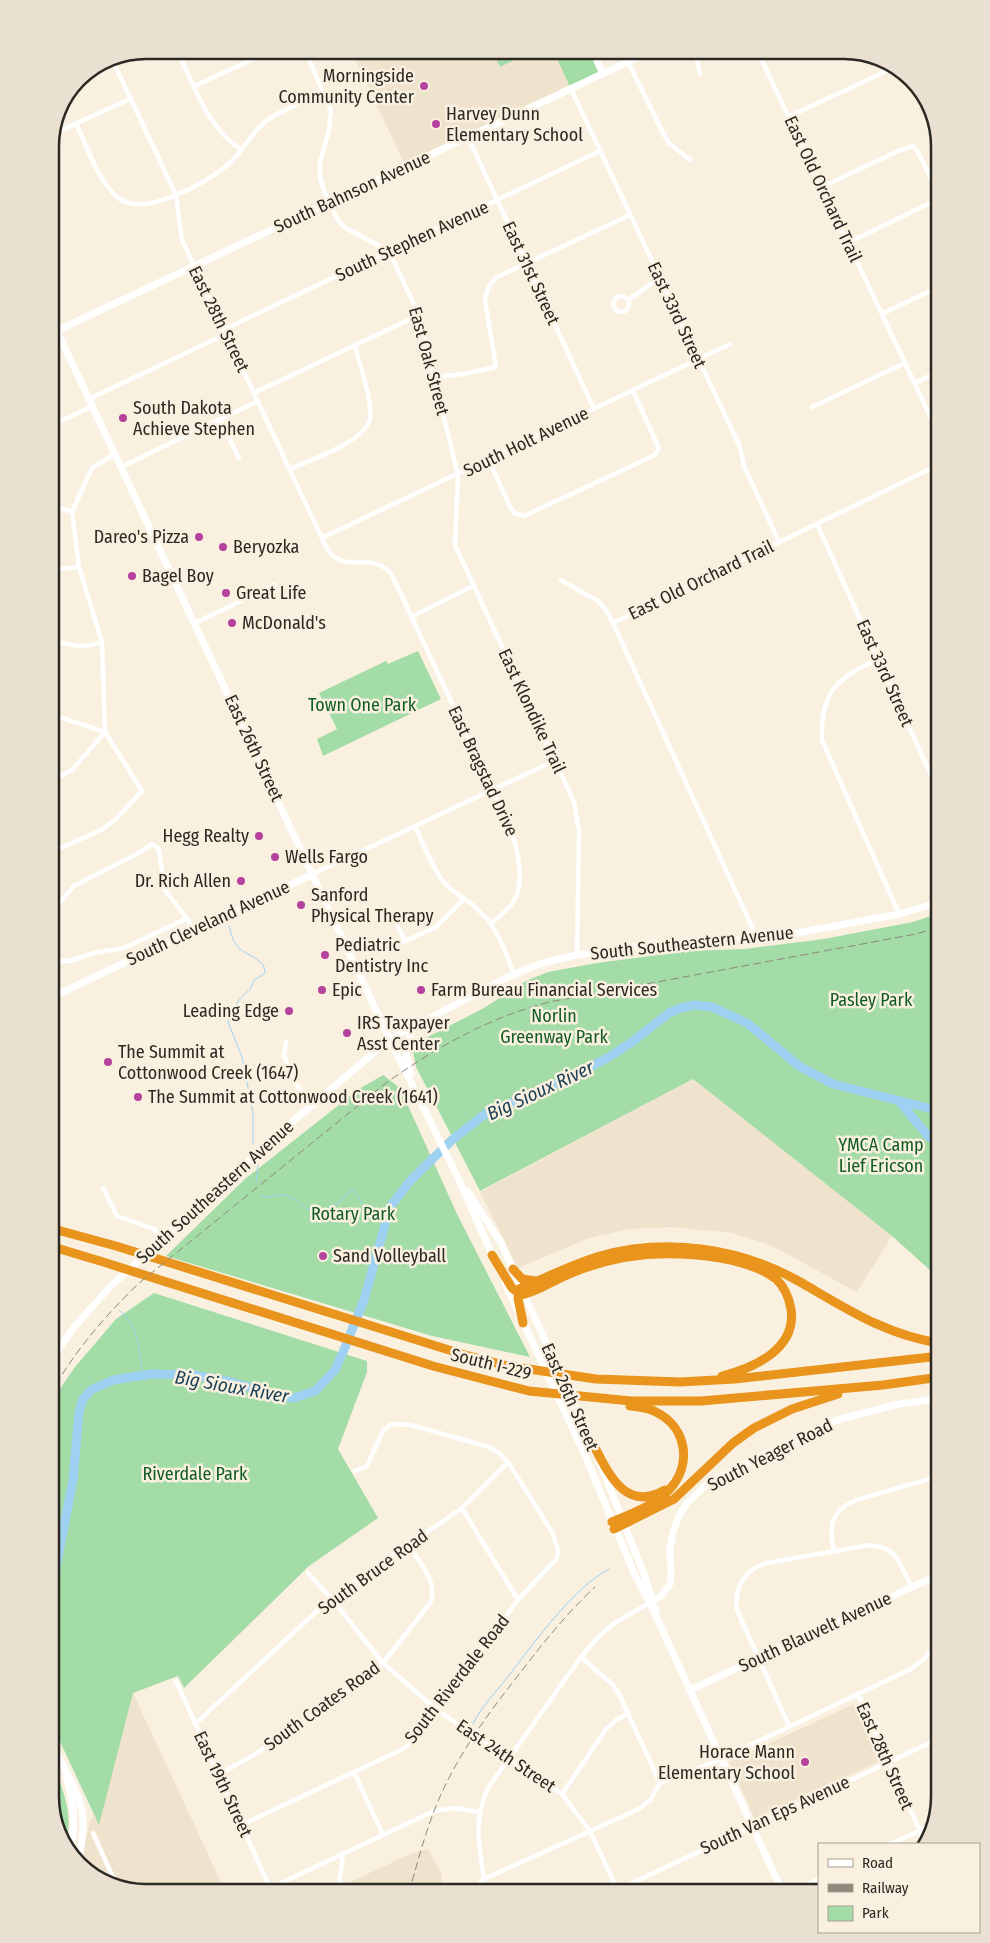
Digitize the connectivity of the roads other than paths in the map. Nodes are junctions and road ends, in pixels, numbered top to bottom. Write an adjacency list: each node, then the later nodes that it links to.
1 (182, 59): 13 (street)
2 (253, 59): 13 (street)
3 (309, 59): 15 (street)
4 (596, 59): 11 (main road)
5 (634, 59): 8 (main road, South Bahnson Avenue)
6 (697, 59): 12 (street)
7 (761, 59): 17 (street, East Old Orchard Trail)
8 (628, 62): 11 (main road, South Bahnson Avenue); 23 (street)
9 (114, 65): 16 (street, East 28th Street)
10 (888, 71): 17 (street)
11 (603, 74): 14 (main road, South Bahnson Avenue)
12 (700, 74)
13 (195, 86): 21 (street)
14 (571, 89): 20 (main road, South Bahnson Avenue); 22 (street, East 33rd Street)
15 (324, 93): 21 (street); 29 (street)
16 (130, 99): 18 (street); 26 (street, East 28th Street)
17 (788, 117): 25 (street, East Old Orchard Trail)
18 (76, 123): 19 (street); 26 (street)
19 (60, 131)
20 (468, 137): 27 (street, East 31st Street); 29 (main road, South Bahnson Avenue)
21 (241, 150): 26 (street)
22 (600, 151): 27 (street, South Stephen Avenue); 30 (street, East 33rd Street)
23 (690, 160)
24 (931, 179): 25 (street)
25 (822, 187): 31 (street, East Old Orchard Trail)
26 (176, 195): 34 (street, East 28th Street)
27 (497, 201): 32 (street, South Stephen Avenue); 33 (street, East 31st Street)
28 (931, 202): 31 (street)
29 (329, 203): 32 (street); 34 (main road, South Bahnson Avenue)
30 (630, 215): 33 (street); 35 (street, East 33rd Street)
31 (848, 243): 38 (street, East Old Orchard Trail)
32 (389, 251): 39 (street, East Oak Street); 41 (street, South Stephen Avenue)
33 (526, 264): 48 (street); 56 (street, East 31st Street)
34 (194, 267): 40 (main road, South Bahnson Avenue); 41 (street, East 28th Street)
35 (660, 278): 37 (street); 45 (street, East 33rd Street)
36 (931, 290): 38 (street)
37 (628, 300)
38 (882, 314): 46 (street, East Old Orchard Trail)
39 (420, 315): 44 (street); 48 (street, East Oak Street)
40 (59, 330)
41 (225, 332): 51 (street, East 28th Street); 52 (street, South Stephen Avenue)
42 (59, 342): 52 (main road, East 26th Street)
43 (730, 344): 45 (street, South Holt Avenue)
44 (355, 345): 51 (street); 65 (street)
45 (698, 359): 50 (street, South Holt Avenue); 71 (street, East 33rd Street)
46 (905, 363): 49 (street, East Old Orchard Trail); 55 (street)
47 (931, 375): 49 (street)
48 (435, 377): 66 (street, East Oak Street)
49 (915, 383): 57 (street, East Old Orchard Trail)
50 (633, 392): 56 (street, South Holt Avenue); 62 (street)
51 (254, 393): 53 (street, East 28th Street)
52 (89, 399): 54 (main road, East 26th Street)
53 (258, 401): 58 (street); 65 (street, East 28th Street)
54 (93, 406): 59 (street); 60 (main road, East 26th Street)
55 (812, 407)
56 (594, 409): 62 (street, South Holt Avenue)
57 (931, 418)
58 (220, 420): 61 (street); 63 (street)
59 (59, 422)
60 (115, 454): 63 (main road, East 26th Street); 68 (street)
61 (239, 458)
62 (490, 460): 66 (street, South Holt Avenue)
63 (121, 467): 78 (main road, East 26th Street)
64 (931, 468): 69 (street, East Old Orchard Trail)
65 (290, 469): 70 (street, East 28th Street)
66 (458, 475): 70 (street, South Holt Avenue); 76 (street, East Klondike Trail)
67 (59, 508): 68 (street)
68 (72, 512): 72 (street)
69 (817, 524): 71 (street, East Old Orchard Trail); 82 (street, East 33rd Street)
70 (322, 538): 77 (street, East 28th Street)
71 (778, 542): 79 (street, East Old Orchard Trail)
72 (79, 567): 73 (street); 81 (street)
73 (59, 569)
74 (560, 580): 79 (street)
75 (274, 585): 78 (street)
76 (473, 586): 77 (street); 87 (street, East Klondike Trail)
77 (411, 617): 90 (street, East Bragstad Drive)
78 (195, 623): 93 (main road, East 26th Street)
79 (613, 623): 102 (street, East Old Orchard Trail)
80 (59, 642): 81 (street)
81 (102, 642): 84 (street)
82 (878, 659): 85 (street); 88 (street, East 33rd Street)
83 (59, 717): 84 (street)
84 (105, 732): 89 (street); 92 (street)
85 (822, 740): 86 (street); 97 (street)
86 (815, 741)
87 (556, 760): 90 (street, South Cleveland Avenue); 105 (street, East Klondike Trail)
88 (931, 775)
89 (59, 777)
90 (493, 790): 91 (street, South Cleveland Avenue); 100 (street, East Bragstad Drive)
91 (415, 826): 93 (street, South Cleveland Avenue); 94 (street)
92 (59, 849)
93 (313, 874): 101 (main road, South Cleveland Avenue); 110 (main road, East 26th Street)
94 (464, 899): 100 (street); 103 (street)
95 (59, 903): 99 (street)
96 (931, 905): 97 (main road, South Southeastern Avenue)
97 (900, 914): 102 (main road, South Southeastern Avenue)
98 (391, 915): 103 (street)
99 (186, 919): 101 (street); 106 (street)
100 (492, 923): 107 (street)
101 (193, 930): 108 (main road, South Cleveland Avenue)
102 (758, 938): 105 (main road, South Southeastern Avenue)
103 (405, 940): 104 (street)
104 (384, 951)
105 (578, 955): 107 (main road, South Southeastern Avenue)
106 (59, 961)
107 (514, 974): 109 (main road, South Southeastern Avenue)
108 (59, 994)
109 (412, 1027): 110 (main road, South Southeastern Avenue); 113 (main road)
110 (390, 1040): 112 (main road, South Southeastern Avenue); 113 (main road, East 26th Street)
111 (286, 1042): 112 (street)
112 (309, 1106): 117 (main road, South Southeastern Avenue)
113 (425, 1111): 114 (main road, East 26th Street)
114 (459, 1180): 119 (main road, East 26th Street); 120 (main road, East 26th Street)
115 (103, 1188): 117 (street)
116 (59, 1230): 128 (highway, South I-229)
117 (164, 1238): 125 (main road, South Southeastern Avenue)
118 (59, 1249): 130 (highway, South I-229)
119 (492, 1256): 122 (highway); 123 (main road, East 26th Street)
120 (513, 1269): 121 (highway); 122 (main road, East 26th Street)
121 (541, 1279): 122 (highway); 124 (highway)
122 (522, 1292): 123 (highway); 128 (highway); 132 (main road, East 26th Street)
123 (523, 1323): 139 (main road, East 26th Street)
124 (931, 1342)
125 (59, 1349)
126 (931, 1357): 128 (highway, South I-229)
127 (931, 1379): 129 (highway, South I-229)
128 (680, 1382)
129 (883, 1385): 130 (highway, South I-229); 138 (highway)
130 (588, 1397): 136 (highway)
131 (931, 1399): 147 (main road, South Yeager Road)
132 (592, 1442): 136 (highway); 138 (main road, East 26th Street)
133 (508, 1462): 134 (street); 137 (street, South Bruce Road); 146 (street, South Riverdale Road)
134 (355, 1471)
135 (931, 1479): 141 (street)
136 (675, 1482): 138 (highway)
137 (462, 1508): 140 (street, South Bruce Road); 146 (street)
138 (622, 1521): 139 (highway); 147 (main road, East 26th Street)
139 (613, 1525): 147 (main road, East 26th Street)
140 (409, 1546): 145 (street, South Bruce Road); 151 (street, South Coates Road)
141 (834, 1551): 144 (street); 150 (street)
142 (308, 1573): 145 (street, East 24th Street)
143 (931, 1578): 144 (main road, South Blauvelt Avenue)
144 (912, 1587): 150 (main road, South Blauvelt Avenue)
145 (331, 1598): 151 (street, East 24th Street); 157 (street, South Bruce Road)
146 (518, 1600): 155 (street, South Riverdale Road)
147 (651, 1602): 149 (street); 153 (main road, East 26th Street)
148 (931, 1651): 154 (street)
149 (581, 1657): 156 (street); 161 (street)
150 (758, 1659): 153 (main road, South Blauvelt Avenue); 158 (street)
151 (383, 1663): 155 (street, East 24th Street); 166 (street, South Coates Road)
152 (176, 1681): 157 (street, East 19th Street)
153 (690, 1690): 162 (main road, East 26th Street)
154 (858, 1694): 158 (street); 163 (street, East 28th Street)
155 (437, 1710): 161 (street, East 24th Street); 165 (street, South Riverdale Road)
156 (628, 1713): 167 (street); 168 (street)
157 (195, 1724): 166 (street, East 19th Street)
158 (789, 1726): 162 (street)
159 (931, 1742): 163 (street, South Van Eps Avenue)
160 (59, 1759): 164 (main road)
161 (508, 1759): 168 (street, East 24th Street); 169 (street)
162 (721, 1759): 167 (street); 171 (main road, East 26th Street)
163 (888, 1762): 171 (street, South Van Eps Avenue); 173 (street, East 28th Street)
164 (64, 1770): 178 (main road); 180 (main road)
165 (354, 1772): 170 (street, South Riverdale Road); 176 (street)
166 (218, 1775): 170 (street, East 19th Street)
167 (660, 1783): 174 (street)
168 (562, 1794): 174 (street, East 24th Street)
169 (479, 1812): 176 (street); 183 (street)
170 (241, 1825): 184 (street, East 19th Street)
171 (753, 1826): 189 (street, South Van Eps Avenue); 190 (main road, East 26th Street)
172 (925, 1828): 173 (street)
173 (919, 1830): 177 (street, East 28th Street); 179 (street)
174 (590, 1831): 183 (street); 188 (street, East 24th Street)
175 (93, 1833): 182 (street)
176 (383, 1835): 181 (street)
177 (922, 1836)
178 (71, 1843)
179 (892, 1843)
180 (79, 1853)
181 (343, 1853): 185 (street); 186 (street)
182 (113, 1878)
183 (484, 1879): 187 (street)
184 (268, 1884)
185 (278, 1884)
186 (339, 1884)
187 (479, 1884)
188 (615, 1884)
189 (633, 1884)
190 (779, 1884)

